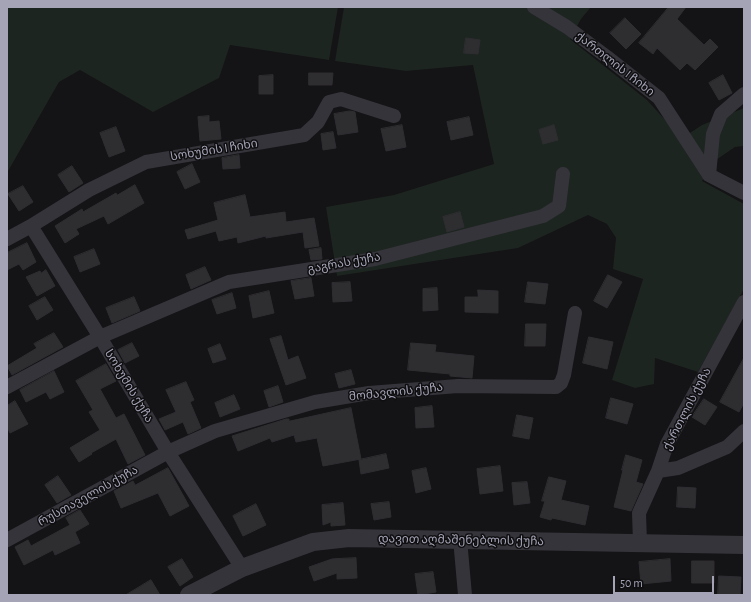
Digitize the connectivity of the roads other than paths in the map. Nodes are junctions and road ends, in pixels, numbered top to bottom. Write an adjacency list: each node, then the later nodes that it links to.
1 (534, 7): 5 (street, ქართლის I ჩიხი)
2 (744, 94): 5 (street)
3 (394, 116): 7 (street, სოხუმის I ჩიხი)
4 (563, 174): 11 (street, გაგრას ქუჩა)
5 (709, 175): 6 (street)
6 (744, 193)
7 (31, 226): 8 (street); 11 (street, სოხუმის ქუჩა)
8 (7, 239)
9 (744, 302): 15 (street, ქართლის ქუჩა)
10 (575, 313): 14 (street, მომავლის ქუჩა)
11 (100, 337): 12 (street); 14 (street, სოხუმის ქუჩა)
12 (7, 386)
13 (744, 431): 15 (street)
14 (168, 452): 17 (street, რუსთაველის ქუჩა); 20 (street, სოხუმის ქუჩა)
15 (658, 471): 18 (street, ქართლის ქუჩა)
16 (460, 539): 18 (street, დავით აღმაშენებლის ქუჩა); 20 (street, დავით აღმაშენებლის ქუჩა); 22 (street)
17 (7, 540)
18 (640, 543): 19 (street, დავით აღმაშენებლის ქუჩა)
19 (744, 545)
20 (242, 568): 21 (street, დავით აღმაშენებლის ქუჩა)
21 (189, 595)
22 (465, 595)

